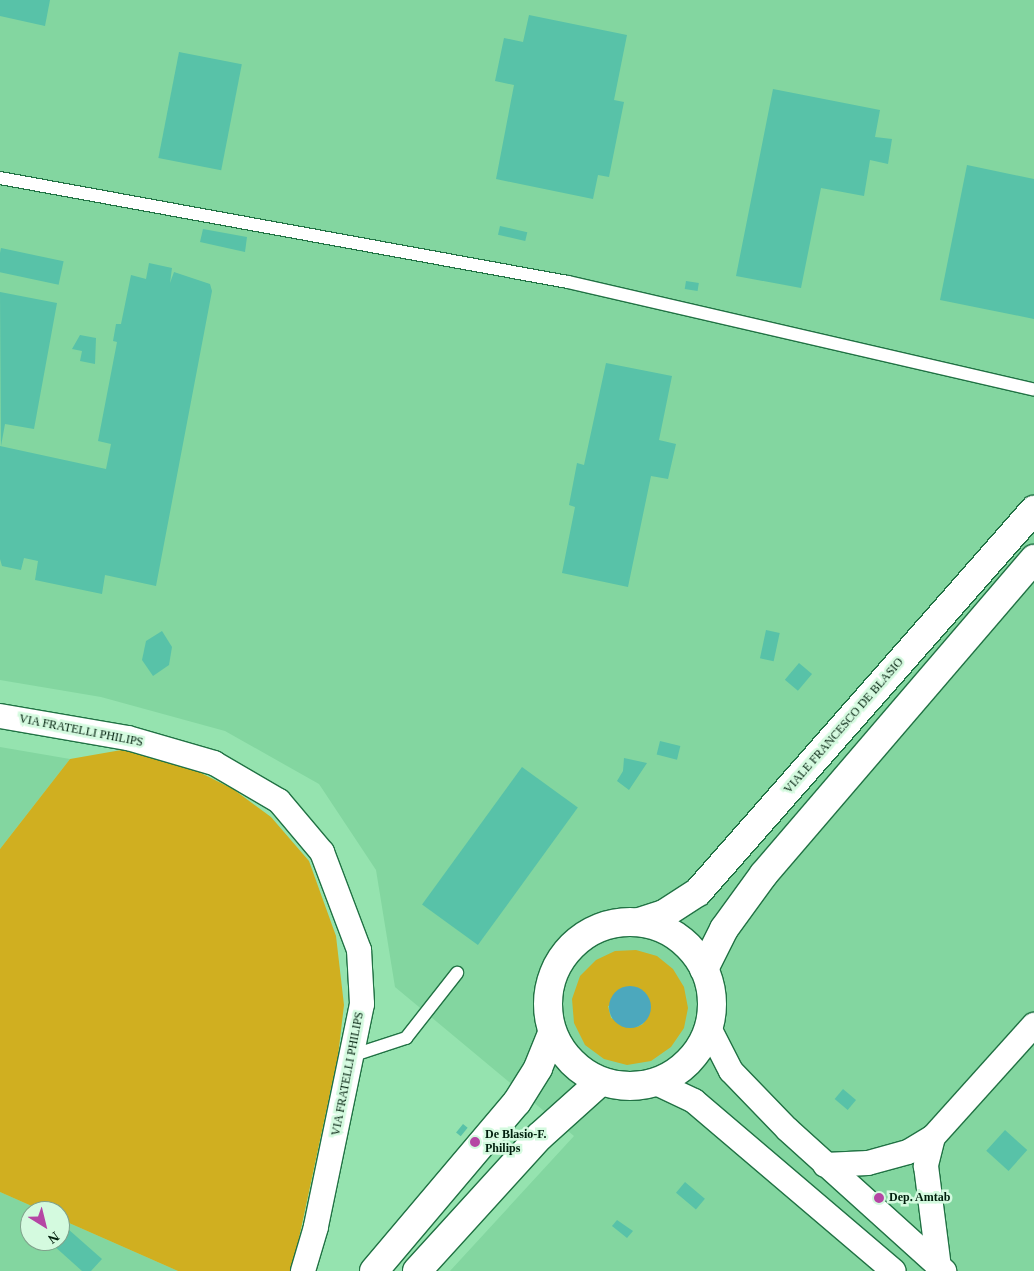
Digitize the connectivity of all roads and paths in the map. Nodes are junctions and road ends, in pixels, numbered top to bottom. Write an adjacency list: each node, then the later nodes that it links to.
1 (0, 178): 2 (lane)
2 (1034, 390)
3 (1034, 510): 6 (street, VIALE FRANCESCO DE BLASIO)
4 (1034, 560): 7 (street)
5 (0, 716): 12 (street, VIA FRATELLI PHILIPS)
6 (639, 922): 7 (street); 11 (street)
7 (704, 968): 10 (street)
8 (457, 973): 12 (lane)
9 (1034, 1025): 15 (street)
10 (709, 1028): 14 (street); 16 (street)
11 (552, 1034): 13 (street); 19 (street)
12 (354, 1056): 18 (street, VIA FRATELLI PHILIPS)
13 (600, 1082): 14 (street); 20 (street)
14 (656, 1083): 21 (street)
15 (933, 1137): 16 (street); 17 (street)
16 (825, 1165): 17 (street)
17 (942, 1269)
18 (303, 1271)
19 (374, 1271)
20 (417, 1271)
21 (894, 1271)

